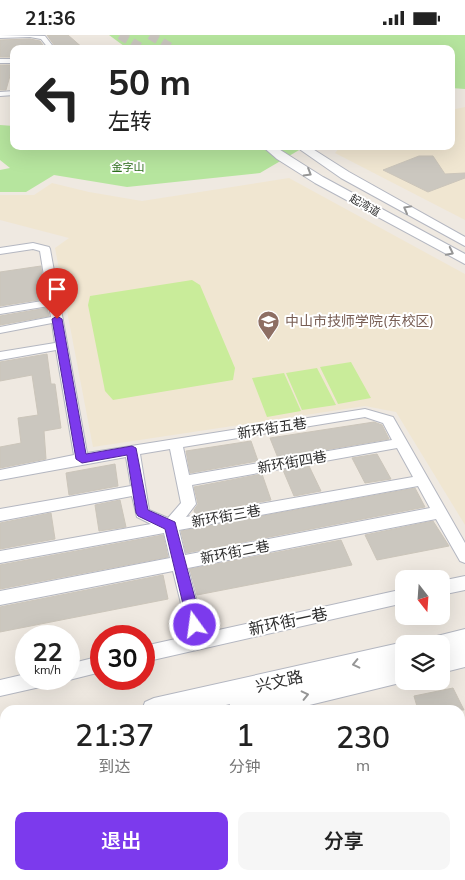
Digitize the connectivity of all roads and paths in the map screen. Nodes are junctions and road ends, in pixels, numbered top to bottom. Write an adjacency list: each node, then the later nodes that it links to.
1 (0, 36): 2 (street)
2 (49, 45)
3 (272, 150): 6 (main road, 起湾道)
4 (297, 150): 6 (main road)
5 (305, 150): 7 (main road, 起湾道, one-way to 5)
6 (281, 157): 9 (main road, 起湾道, one-way to 9)
7 (465, 241)
8 (0, 251): 10 (street)
9 (465, 260)
10 (54, 302): 11 (street); 12 (street)
11 (0, 311)
12 (57, 319): 13 (street); 14 (street)
13 (0, 330)
14 (62, 345): 15 (street); 19 (street)
15 (0, 356)
16 (175, 443): 17 (street, 新环街五巷); 18 (street, 新环街五巷); 22 (street)
17 (401, 443): 21 (street, 新环街五巷); 22 (street, 新环街四巷)
18 (132, 450): 19 (street, 新环街五巷); 23 (street)
19 (82, 459): 20 (street, 新环街五巷)
20 (0, 475)
21 (423, 480): 24 (street, 新环街五巷); 26 (street, 新环街三巷)
22 (184, 481): 26 (street)
23 (138, 490): 25 (street); 26 (street)
24 (441, 512): 28 (street, 新环街五巷); 29 (street, 新环街二巷)
25 (0, 515)
26 (170, 526): 27 (street, 新环街三巷); 29 (street)
27 (0, 557)
28 (465, 557)
29 (180, 563): 32 (street, 新环街二巷); 35 (street)
30 (465, 583): 31 (street)
31 (450, 586)
32 (0, 598)
33 (395, 598): 35 (street, 新环街一巷)
34 (465, 639): 36 (main road)
35 (199, 641): 37 (street, 新环街一巷)
36 (450, 642)
37 (155, 651)
38 (395, 655): 44 (main road, 兴文路, one-way to 44)
39 (465, 656): 40 (main road)
40 (450, 660)
41 (395, 673): 45 (main road, 兴文路, one-way to 41)
42 (15, 685): 43 (street)
43 (0, 688)
44 (176, 705)
45 (261, 705)

